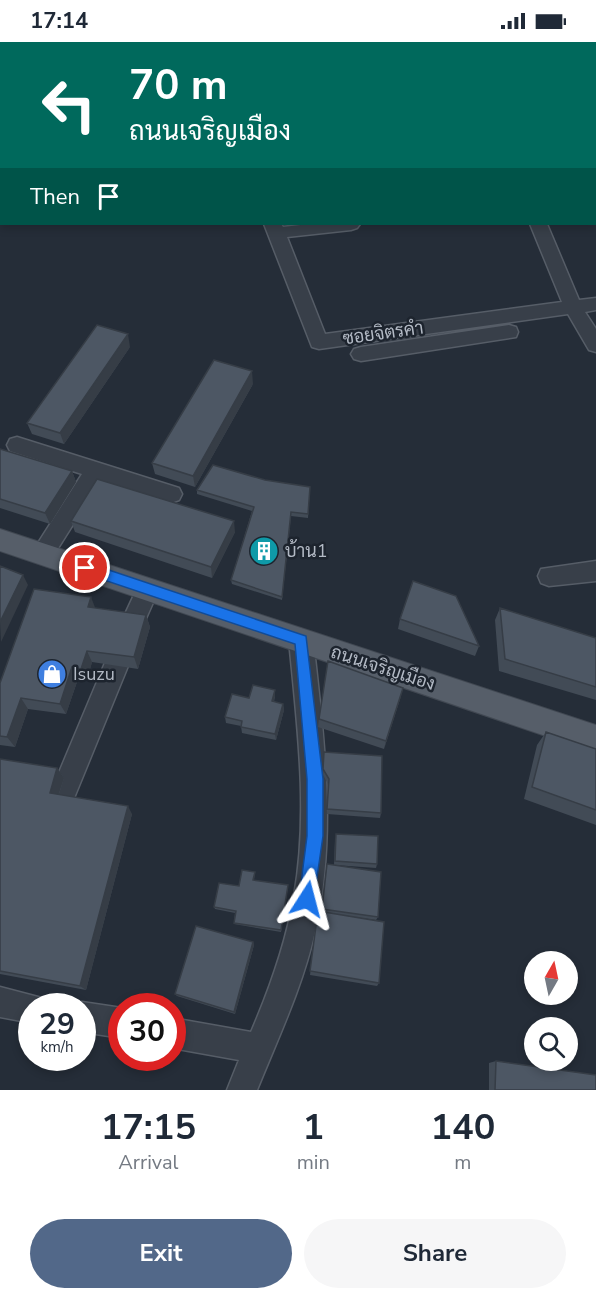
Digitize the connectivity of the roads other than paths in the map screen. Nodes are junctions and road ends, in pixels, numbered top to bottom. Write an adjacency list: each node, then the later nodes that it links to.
1 (332, 225): 3 (street)
2 (539, 225): 5 (street)
3 (275, 228): 5 (street, ซอยจิตรคำ)
4 (596, 304): 5 (street)
5 (577, 314): 6 (street); 7 (street)
6 (596, 345)
7 (361, 354)
8 (18, 445): 9 (street)
9 (96, 470): 10 (street); 12 (street)
10 (171, 494)
11 (0, 540): 12 (main road, ถนนเจริญเมือง)
12 (42, 554): 15 (main road, ถนนเจริญเมือง)
13 (596, 571): 14 (street)
14 (549, 576)
15 (148, 589): 16 (street); 17 (main road, ถนนเจริญเมือง)
16 (132, 625)
17 (301, 640): 19 (main road, ถนนเจริญเมือง); 24 (street)
18 (116, 666): 20 (street)
19 (596, 739)
20 (63, 794)
21 (0, 1002): 22 (street)
22 (18, 1005)
23 (186, 1035): 24 (street)
24 (259, 1048): 25 (street)
25 (242, 1090)

